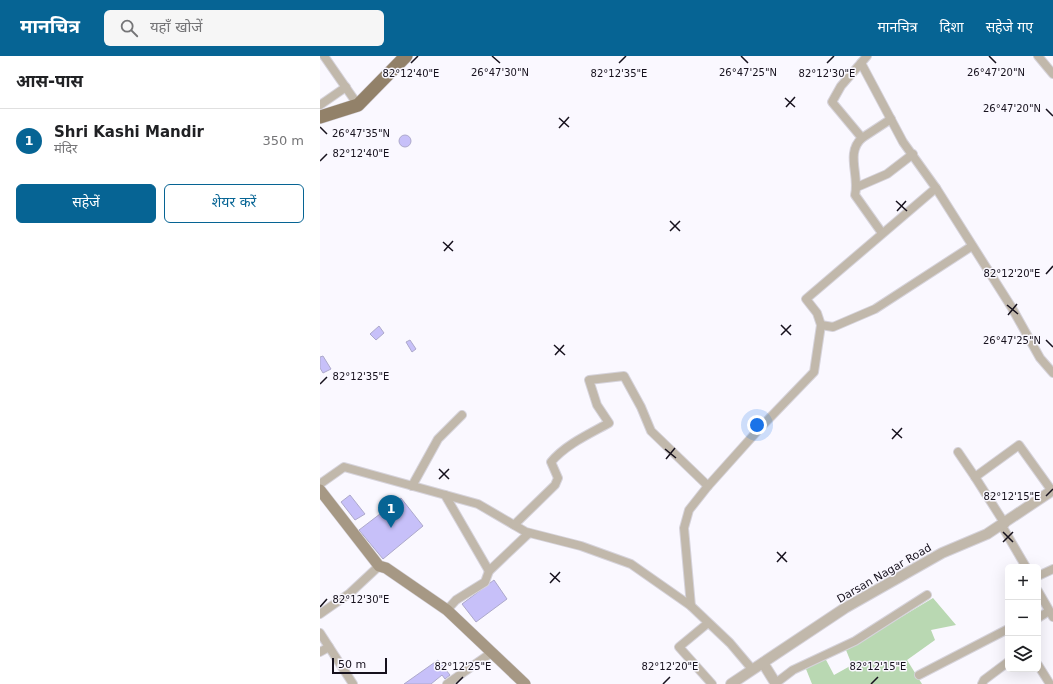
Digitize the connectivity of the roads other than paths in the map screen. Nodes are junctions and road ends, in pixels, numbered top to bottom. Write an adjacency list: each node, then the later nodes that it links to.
1 (324, 56): 7 (street)
2 (406, 56): 9 (main road)
3 (867, 56): 5 (street)
4 (1038, 56): 6 (street)
5 (861, 63): 11 (street); 12 (street)
6 (1053, 74)
7 (346, 87): 8 (street); 9 (street)
8 (320, 105)
9 (358, 105): 10 (main road)
10 (320, 117)
11 (891, 119): 12 (street); 13 (street)
12 (862, 138): 14 (street)
13 (913, 154): 14 (street); 15 (street)
14 (857, 187): 16 (street)
15 (936, 188): 16 (street); 17 (street)
16 (882, 233): 18 (street)
17 (972, 246): 18 (street); 19 (street)
18 (821, 325): 25 (street)
19 (1052, 369)
20 (462, 415): 24 (street)
21 (958, 452): 22 (street)
22 (975, 477): 27 (street); 30 (street)
23 (320, 484): 24 (street)
24 (412, 486): 28 (street)
25 (708, 486): 29 (street); 39 (street)
26 (320, 490): 33 (main road)
27 (1053, 490): 30 (street, Darsan Nagar Road)
28 (445, 495): 29 (street); 35 (street)
29 (514, 525): 31 (street)
30 (1003, 525): 32 (street); 50 (street, Darsan Nagar Road)
31 (529, 533): 35 (street); 39 (street)
32 (1024, 564)
33 (379, 566): 40 (main road); 41 (street)
34 (1053, 568): 36 (street)
35 (489, 571): 40 (street)
36 (1041, 574)
37 (927, 595): 55 (street)
38 (1041, 596): 42 (street)
39 (690, 606): 44 (street)
40 (447, 610): 49 (main road)
41 (320, 614)
42 (1051, 614): 43 (street)
43 (1041, 617)
44 (708, 623): 52 (street); 59 (street)
45 (1005, 631): 54 (street)
46 (320, 633): 47 (street)
47 (329, 647): 48 (street); 56 (street)
48 (320, 652)
49 (491, 653): 57 (street); 58 (main road)
50 (763, 663): 52 (street, Darsan Nagar Road); 55 (street)
51 (1005, 664): 61 (street)
52 (752, 669): 60 (street, Darsan Nagar Road)
53 (1041, 670): 62 (street)
54 (919, 675)
55 (776, 683)
56 (353, 684)
57 (447, 684)
58 (525, 684)
59 (712, 684)
60 (731, 684)
61 (982, 684)
62 (1050, 684)

